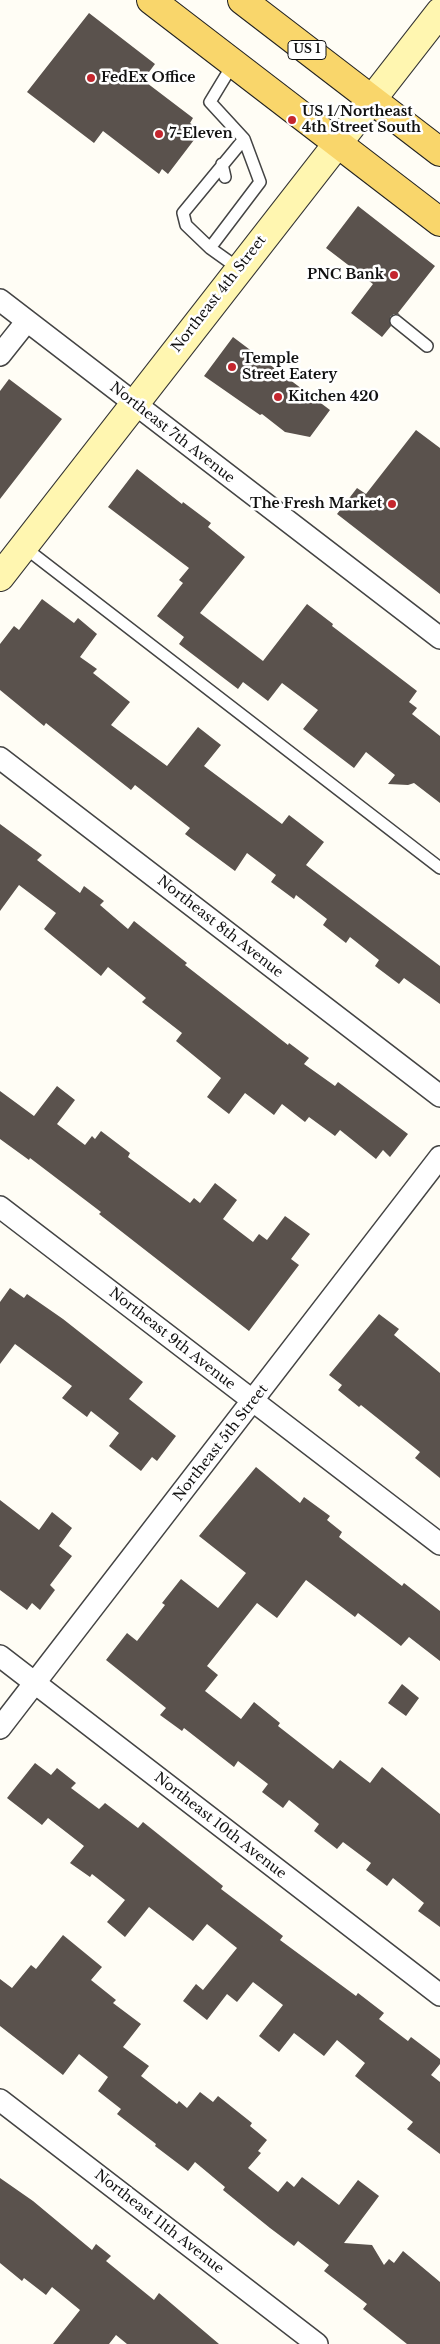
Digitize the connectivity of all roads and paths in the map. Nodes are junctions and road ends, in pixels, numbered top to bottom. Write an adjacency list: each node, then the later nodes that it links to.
1 (151, 0): 4 (main road)
2 (242, 0): 5 (main road, US 1)
3 (440, 12): 5 (street, Northeast 4th Street)
4 (233, 64): 6 (lane); 7 (main road)
5 (372, 99): 7 (street, Northeast 4th Street); 8 (main road, US 1)
6 (244, 139): 9 (lane); 12 (lane)
7 (337, 143): 11 (main road); 13 (street, Northeast 4th Street)
8 (440, 152)
9 (222, 164): 10 (lane); 12 (lane)
10 (226, 177)
11 (440, 222)
12 (210, 248): 13 (lane)
13 (238, 268): 19 (street, Northeast 4th Street)
14 (0, 300): 15 (street, Northeast 7th Avenue)
15 (27, 321): 18 (street); 19 (street, Northeast 7th Avenue)
16 (396, 321): 17 (lane)
17 (428, 346)
18 (0, 355)
19 (134, 403): 20 (street, Northeast 4th Street); 22 (street, Northeast 7th Avenue)
20 (23, 547): 21 (street, Northeast 4th Street); 24 (lane)
21 (0, 577)
22 (440, 638)
23 (0, 758): 25 (street, Northeast 8th Avenue)
24 (440, 868)
25 (440, 1096)
26 (440, 1158): 28 (street, Northeast 5th Street)
27 (0, 1207): 28 (street, Northeast 9th Avenue)
28 (254, 1402): 29 (street, Northeast 9th Avenue); 31 (street, Northeast 5th Street)
29 (440, 1544)
30 (0, 1656): 31 (street, Northeast 10th Avenue)
31 (34, 1683): 32 (street, Northeast 5th Street); 33 (street, Northeast 10th Avenue)
32 (0, 1728)
33 (440, 1995)
34 (0, 2100): 35 (street, Northeast 11th Avenue)
35 (317, 2344)

